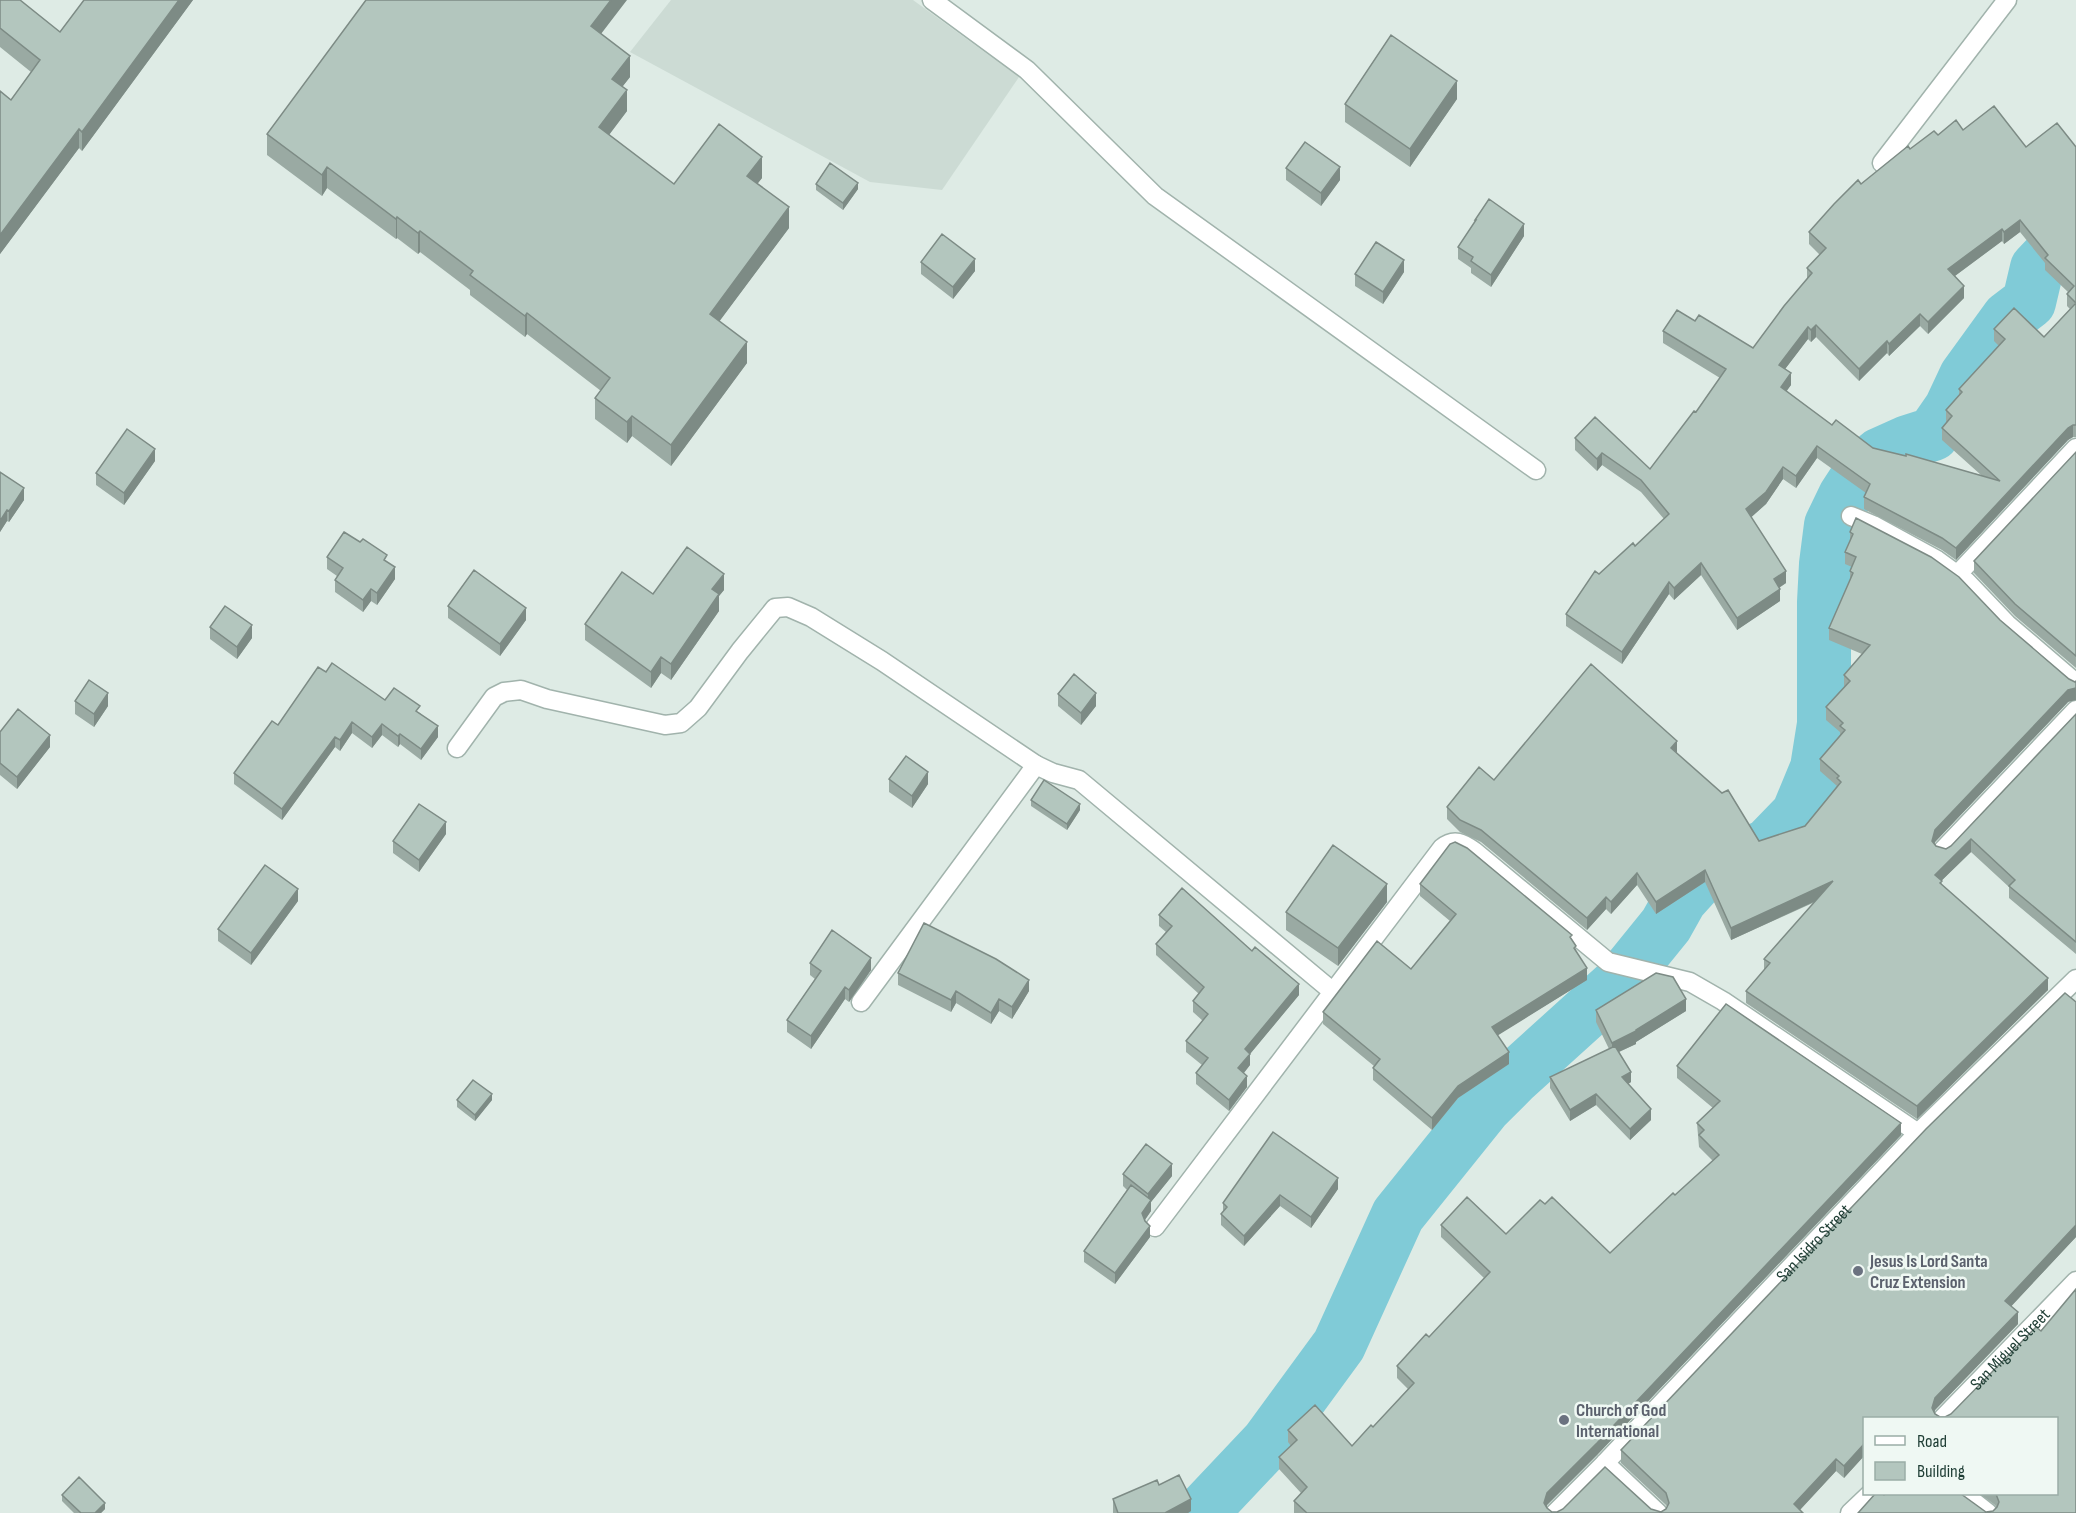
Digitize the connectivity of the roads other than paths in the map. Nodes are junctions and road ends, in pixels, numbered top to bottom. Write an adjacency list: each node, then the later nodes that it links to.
1 (932, 0): 5 (street)
2 (2007, 0): 3 (street)
3 (1882, 163)
4 (2076, 448): 7 (street)
5 (1536, 470)
6 (1851, 516): 7 (street)
7 (1957, 575): 8 (street)
8 (2076, 683)
9 (2076, 710): 12 (street)
10 (456, 748): 11 (street)
11 (1035, 765): 14 (street); 15 (street)
12 (1943, 849)
13 (2075, 981): 16 (street, San Isidro Street)
14 (1332, 991): 16 (street); 17 (street)
15 (861, 1002)
16 (1918, 1133): 20 (street, San Isidro Street)
17 (1155, 1227)
18 (2076, 1281): 19 (street, San Miguel Street)
19 (1945, 1417)
20 (1605, 1463): 23 (street, San Isidro Street); 24 (street)
21 (1869, 1495): 25 (street)
22 (1965, 1495): 26 (street)
23 (1555, 1513)
24 (1658, 1513)
25 (1850, 1513)
26 (1988, 1513)

